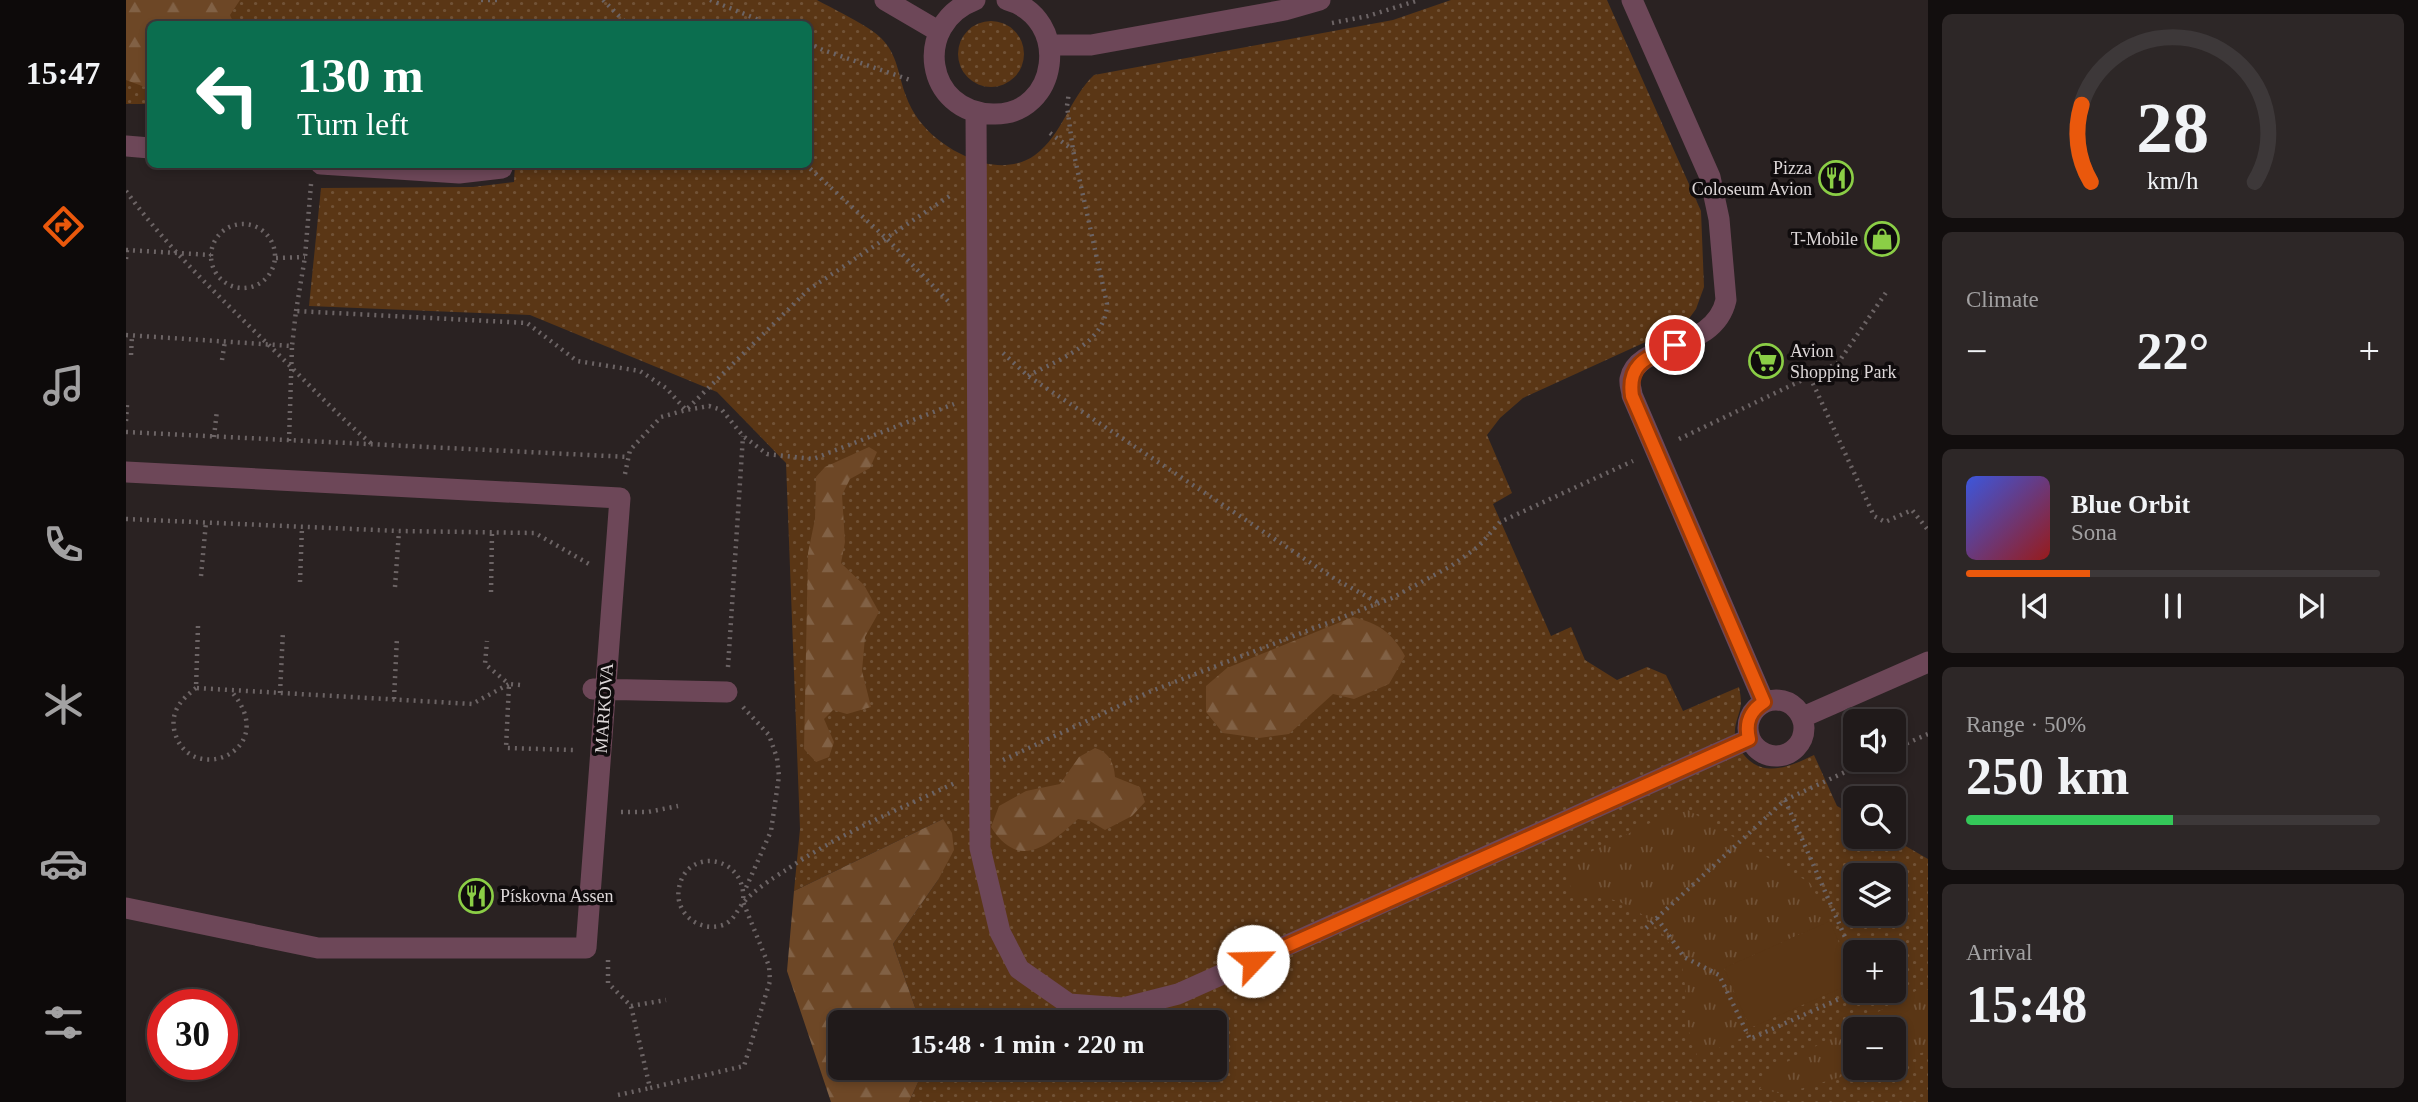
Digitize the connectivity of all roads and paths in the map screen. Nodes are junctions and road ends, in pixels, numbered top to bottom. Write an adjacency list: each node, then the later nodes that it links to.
1 (481, 0): 2 (path)
2 (497, 0)
3 (603, 0): 11 (path)
4 (710, 0): 12 (path)
5 (885, 0): 14 (street)
6 (975, 0): 14 (street)
7 (1007, 0): 16 (street)
8 (1320, 0): 16 (street)
9 (1419, 0): 13 (path)
10 (1632, 0): 58 (street)
11 (624, 21)
12 (762, 21)
13 (1329, 23)
14 (939, 32): 19 (street)
15 (812, 45): 18 (path)
16 (1050, 45): 19 (street)
17 (1072, 79): 23 (path)
18 (919, 84)
19 (976, 113): 38 (street)
20 (1049, 133): 23 (path)
21 (126, 146): 22 (street)
22 (147, 148)
23 (1073, 150): 46 (path)
24 (502, 168): 26 (street)
25 (809, 168): 29 (path)
26 (316, 171): 33 (path)
27 (126, 191): 31 (path)
28 (956, 192): 29 (path)
29 (887, 238): 38 (path); 51 (path)
30 (126, 250): 31 (path); 35 (path)
31 (178, 254): 32 (path); 41 (path)
32 (211, 255): 34 (path); 34 (path)
33 (305, 257): 34 (path); 37 (path)
34 (276, 258)
35 (126, 259)
36 (1887, 291): 47 (path)
37 (296, 312): 42 (path); 51 (path)
38 (977, 328): 46 (path); 93 (street)
39 (129, 335): 40 (path); 43 (path)
40 (225, 341): 41 (path); 44 (path)
41 (266, 344): 42 (path); 45 (path)
42 (292, 345): 45 (path)
43 (131, 355)
44 (222, 360)
45 (292, 367): 56 (path); 57 (path)
46 (1028, 376): 73 (path)
47 (1810, 377): 58 (path); 65 (path)
48 (962, 401): 54 (path)
49 (127, 405): 52 (path)
50 (217, 410): 55 (path)
51 (686, 410): 54 (path); 59 (path)
52 (126, 421)
53 (126, 432): 55 (path)
54 (743, 436): 84 (path)
55 (214, 437): 56 (path)
56 (289, 441): 57 (path)
57 (373, 445): 59 (path)
58 (1656, 451): 73 (path); 87 (street)
59 (629, 457): 61 (path)
60 (126, 472): 61 (street)
61 (620, 498): 82 (street, MARKOVA)
62 (126, 519): 63 (path)
63 (206, 522): 64 (path); 69 (path)
64 (302, 527): 66 (path); 70 (path)
65 (1928, 530)
66 (398, 531): 67 (path); 71 (path)
67 (492, 533): 68 (path); 72 (path)
68 (597, 568)
69 (201, 576)
70 (300, 582)
71 (395, 587)
72 (491, 592)
73 (1378, 603): 93 (path)
74 (198, 626): 81 (path)
75 (283, 631): 85 (path)
76 (397, 636): 86 (path)
77 (487, 641): 79 (path)
78 (1928, 662): 88 (street)
79 (509, 684): 80 (path); 86 (path); 92 (path)
80 (520, 685)
81 (196, 688): 83 (path); 83 (path)
82 (599, 689): 84 (street); 100 (street, MARKOVA)
83 (231, 690): 85 (path)
84 (727, 691): 98 (path)
85 (281, 693): 86 (path)
86 (394, 699)
87 (1764, 702): 88 (street); 90 (street)
88 (1802, 717): 90 (street)
89 (1928, 734): 91 (path)
90 (1749, 739): 93 (street)
91 (1906, 744)
92 (588, 751)
93 (979, 771): 99 (path)
94 (1845, 772): 95 (path)
95 (1785, 800): 101 (path); 103 (path)
96 (678, 806): 97 (path)
97 (613, 812)
98 (744, 891): 99 (path); 99 (path)
99 (743, 902): 108 (path)
100 (126, 908)
101 (1657, 918): 102 (path); 105 (path)
102 (1646, 928)
103 (1846, 940)
104 (608, 957): 107 (path)
105 (1843, 997)
106 (666, 1000): 107 (path)
107 (631, 1006): 108 (path)
108 (650, 1088): 109 (path)
109 (618, 1095)

